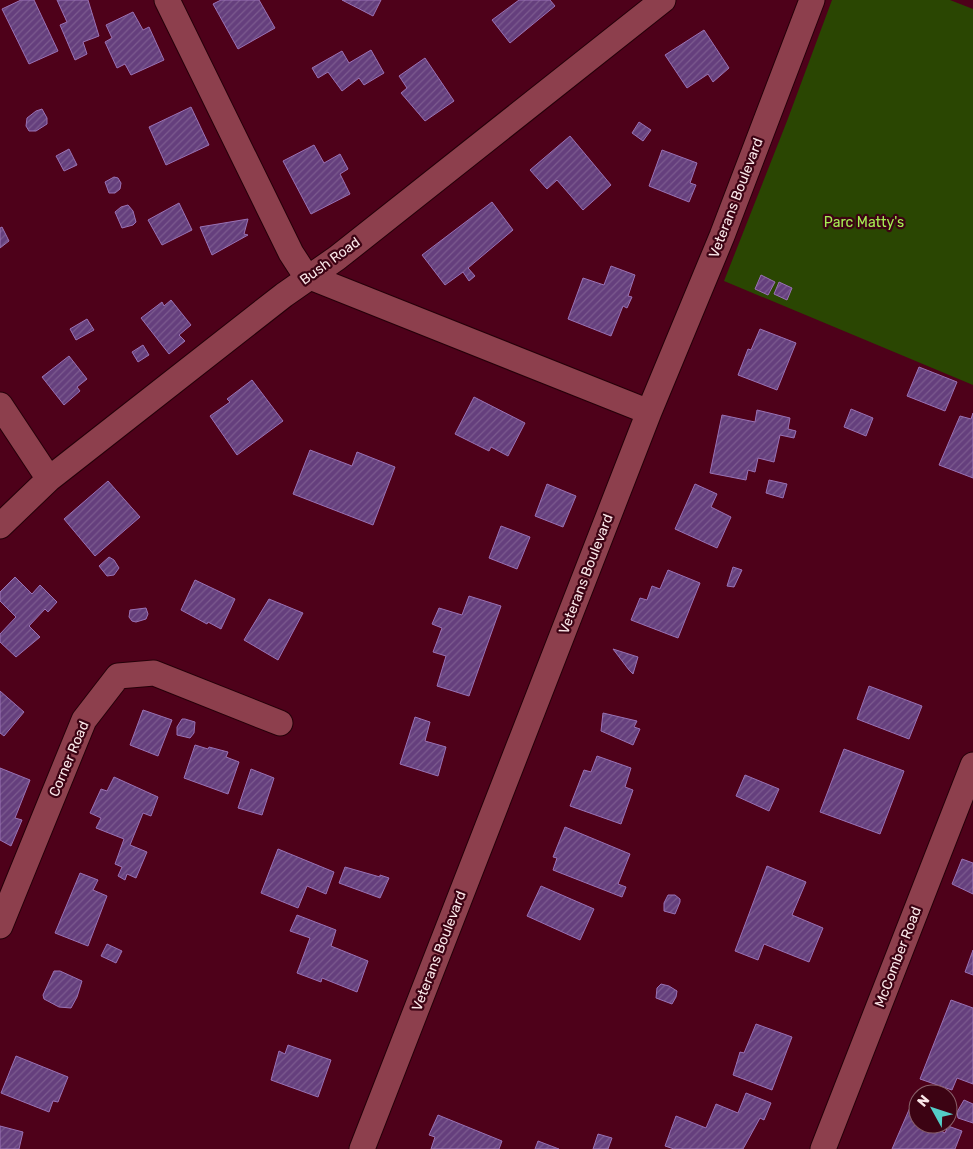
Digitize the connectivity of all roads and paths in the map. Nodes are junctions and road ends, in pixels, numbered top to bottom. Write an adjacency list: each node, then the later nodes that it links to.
1 (167, 0): 4 (street)
2 (664, 0): 4 (street, Bush Road)
3 (812, 0): 6 (street, Veterans Boulevard)
4 (310, 277): 6 (street); 7 (street, Bush Road)
5 (0, 405): 7 (street)
6 (649, 412): 12 (street, Veterans Boulevard)
7 (49, 478): 8 (street, Bush Road)
8 (0, 526)
9 (280, 723): 11 (street, Corner Road)
10 (973, 765): 13 (street, McComber Road)
11 (0, 926)
12 (362, 1149)
13 (823, 1149)

